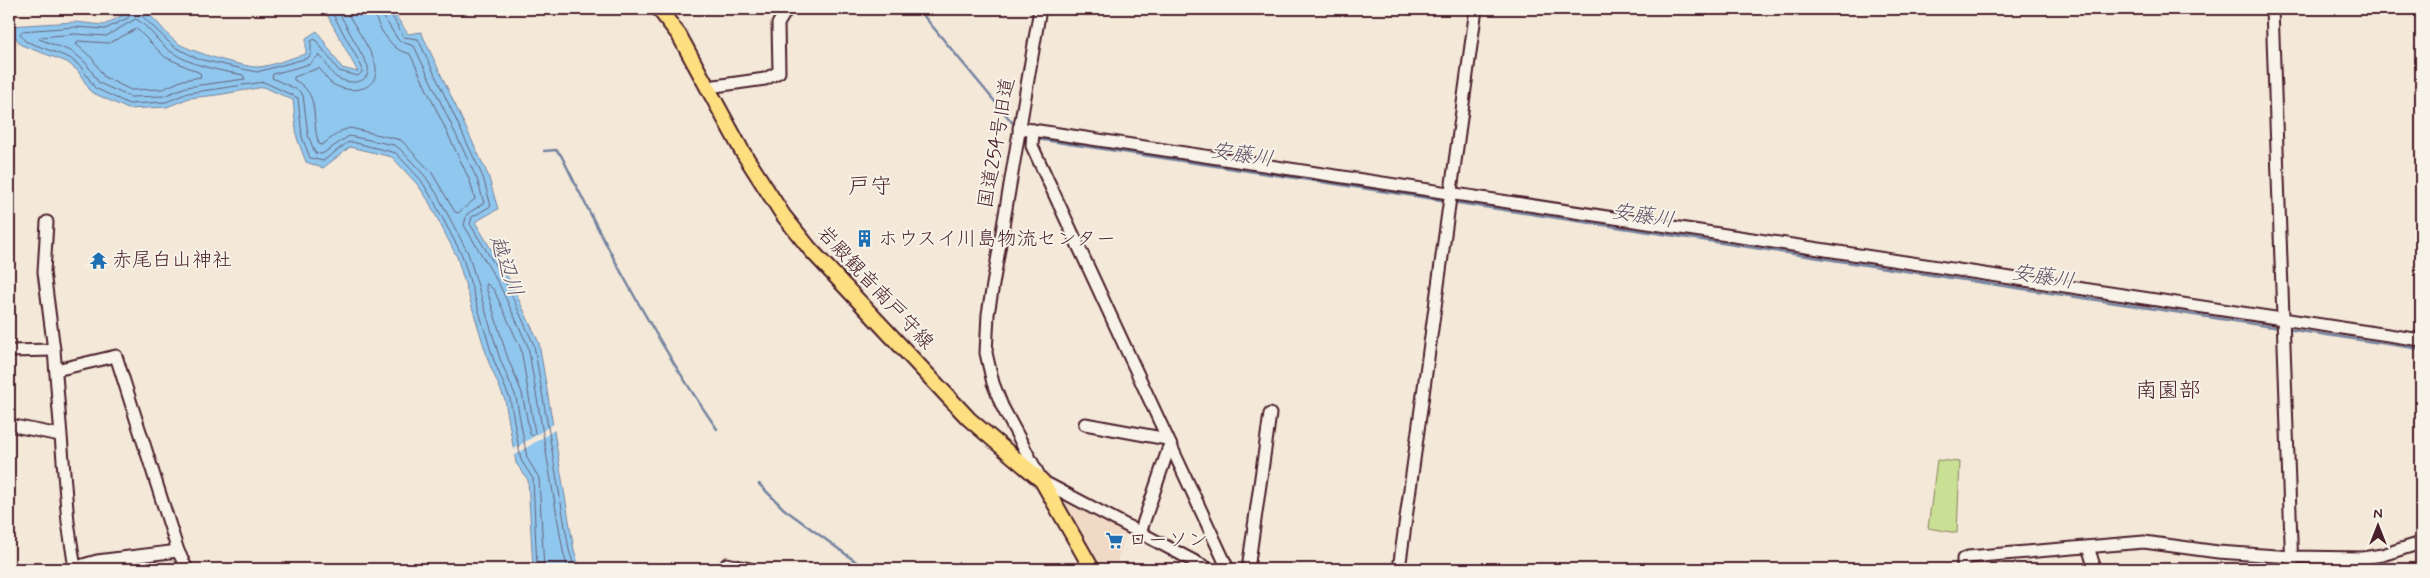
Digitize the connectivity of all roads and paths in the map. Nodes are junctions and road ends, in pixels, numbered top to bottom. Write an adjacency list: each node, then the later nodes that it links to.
1 (659, 9): 6 (main road, 岩殿観音南戸守線)
2 (787, 9): 6 (street)
3 (1040, 9): 7 (street, 国道254号旧道)
4 (1476, 9): 9 (street)
5 (2272, 9): 11 (street)
6 (708, 87): 21 (main road, 岩殿観音南戸守線)
7 (1019, 128): 8 (street); 21 (street, 国道254号旧道)
8 (1033, 130): 9 (street); 20 (street)
9 (1451, 194): 11 (street); 35 (street)
10 (47, 222): 13 (street)
11 (2284, 319): 12 (street); 26 (street)
12 (2421, 340)
13 (54, 350): 14 (street); 15 (street)
14 (9, 351)
15 (56, 370): 19 (street); 25 (street)
16 (1270, 414): 34 (street)
17 (1085, 424): 20 (street)
18 (9, 425): 19 (street)
19 (60, 435): 28 (street)
20 (1168, 441): 22 (street); 33 (street)
21 (1042, 481): 22 (street); 31 (main road, 岩殿観音南戸守線)
22 (1140, 533): 32 (street)
23 (2421, 543): 26 (street)
24 (2088, 548): 26 (street); 36 (street); 37 (street)
25 (178, 551): 28 (street); 29 (street)
26 (2292, 557): 38 (street)
27 (727, 564): 30 (street)
28 (73, 568)
29 (187, 569)
30 (750, 569)
31 (1092, 569)
32 (1209, 569)
33 (1228, 569)
34 (1248, 569)
35 (1399, 569)
36 (1963, 569)
37 (2095, 569)
38 (2292, 569)

